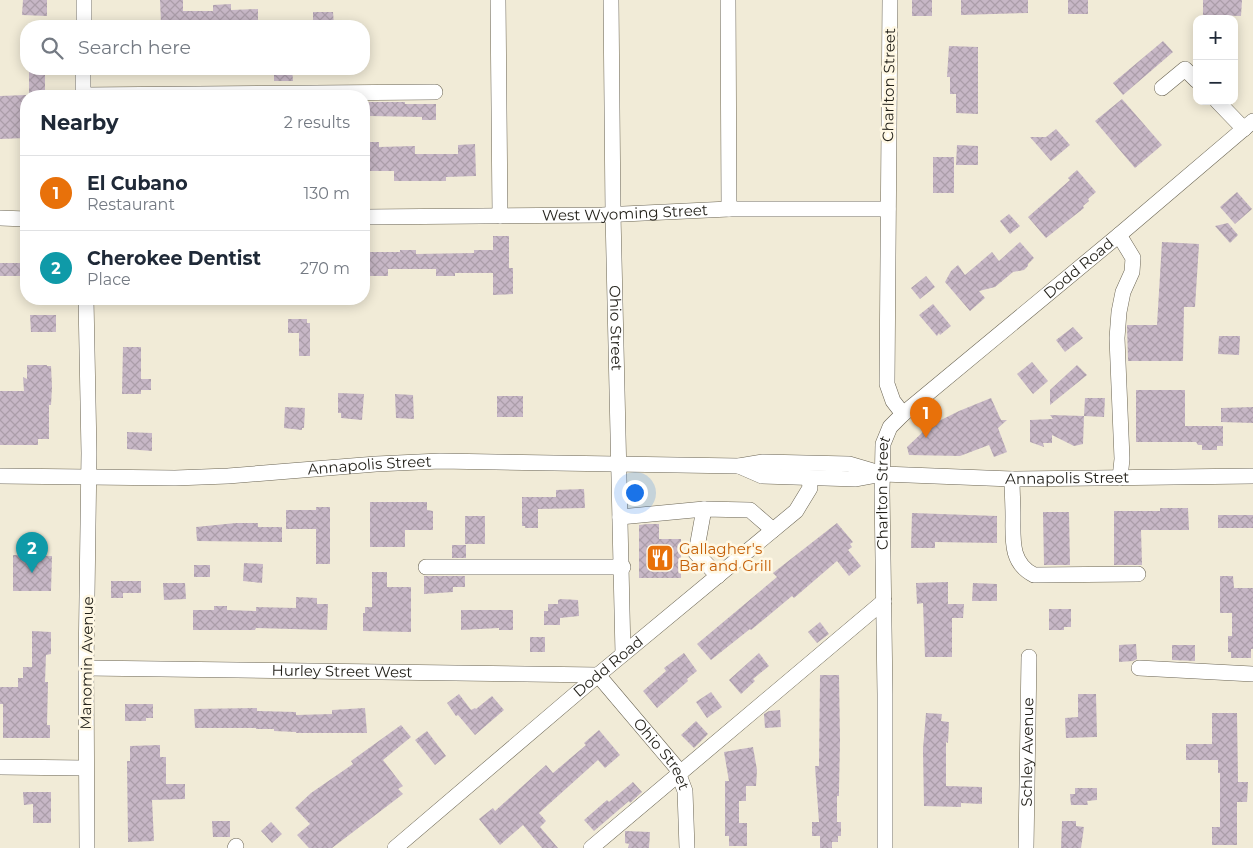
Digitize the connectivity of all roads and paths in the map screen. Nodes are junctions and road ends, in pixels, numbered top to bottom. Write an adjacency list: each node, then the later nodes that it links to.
1 (84, 0): 6 (street)
2 (498, 0): 18 (street)
3 (611, 0): 17 (street, Ohio Street)
4 (728, 0): 16 (street)
5 (890, 0): 15 (street, Charlton Street)
6 (84, 20)
7 (83, 75): 10 (street)
8 (1193, 77): 9 (street)
9 (1162, 88)
10 (83, 90)
11 (435, 92): 12 (street)
12 (370, 93)
13 (1222, 105): 14 (street)
14 (1249, 125): 22 (street, Dodd Road)
15 (888, 208): 16 (street, West Wyoming Street); 24 (street, Charlton Street)
16 (729, 209): 17 (street, West Wyoming Street)
17 (613, 214): 18 (street, West Wyoming Street); 25 (street, Ohio Street)
18 (500, 216): 19 (street, West Wyoming Street)
19 (370, 217)
20 (0, 218): 21 (street)
21 (20, 219)
22 (1120, 235): 24 (street, Dodd Road); 32 (street)
23 (86, 305): 30 (street, Manomin Avenue)
24 (903, 414): 27 (street, Charlton Street)
25 (619, 465): 26 (street, Annapolis Street); 30 (street, Annapolis Street); 35 (street, Ohio Street)
26 (739, 466): 27 (street, Annapolis Street); 31 (street, Annapolis Street)
27 (883, 474): 31 (street, Annapolis Street); 33 (street, Annapolis Street); 41 (street, Charlton Street)
28 (0, 476): 30 (street, Annapolis Street)
29 (1253, 476): 32 (street, Annapolis Street)
30 (89, 477): 44 (street, Manomin Avenue)
31 (810, 478): 36 (street, Dodd Road)
32 (1120, 478): 33 (street, Annapolis Street)
33 (1012, 479): 39 (street)
34 (704, 509): 35 (street); 36 (street); 40 (street)
35 (620, 517): 38 (street, Ohio Street)
36 (773, 530): 40 (street, Dodd Road)
37 (426, 567): 38 (street)
38 (622, 567): 42 (street, Ohio Street)
39 (1138, 574)
40 (718, 576): 42 (street, Dodd Road)
41 (884, 600): 50 (street); 55 (street, Charlton Street)
42 (623, 654): 47 (street, Dodd Road)
43 (1029, 657): 56 (street, Schley Avenue)
44 (86, 668): 47 (street, Hurley Street West); 49 (street, Manomin Avenue)
45 (1139, 668): 46 (street)
46 (1253, 674)
47 (598, 675): 50 (street, Ohio Street); 52 (street, Dodd Road)
48 (0, 767): 49 (street)
49 (86, 768): 51 (street, Manomin Avenue)
50 (678, 774): 53 (street); 54 (street, Ohio Street)
51 (87, 848)
52 (395, 848)
53 (592, 848)
54 (686, 848)
55 (885, 848)
56 (1026, 848)

